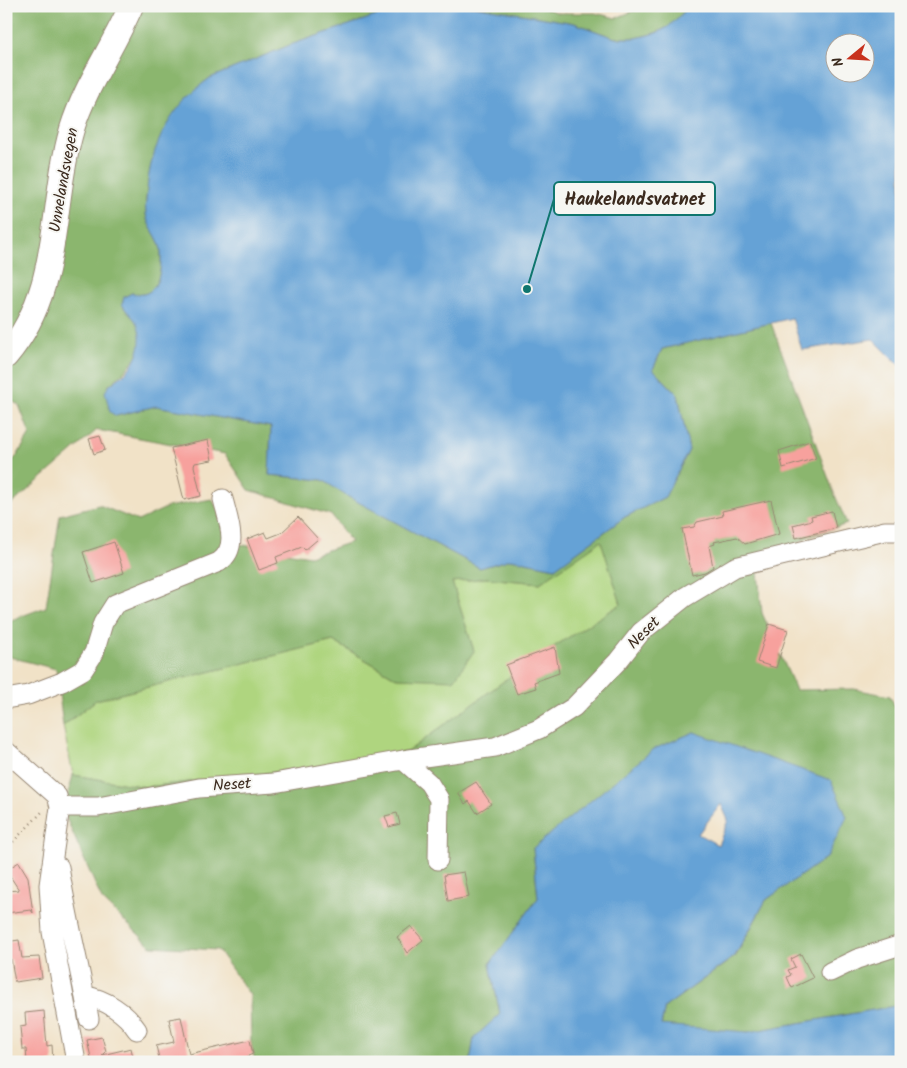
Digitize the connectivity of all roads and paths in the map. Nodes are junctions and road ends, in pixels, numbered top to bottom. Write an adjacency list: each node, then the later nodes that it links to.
1 (131, 6): 2 (main road, Unnelandsvegen)
2 (6, 356)
3 (223, 499): 5 (street)
4 (901, 531): 7 (street, Neset)
5 (6, 699)
6 (6, 751): 8 (street)
7 (403, 760): 8 (street, Neset); 11 (street)
8 (60, 804): 9 (street); 10 (path)
9 (55, 839): 14 (street); 19 (street)
10 (6, 849)
11 (438, 860)
12 (901, 945): 13 (street)
13 (830, 972)
14 (85, 996): 15 (street); 16 (street)
15 (88, 1019)
16 (137, 1030)
17 (6, 1053): 18 (path)
18 (11, 1062)
19 (76, 1062)

